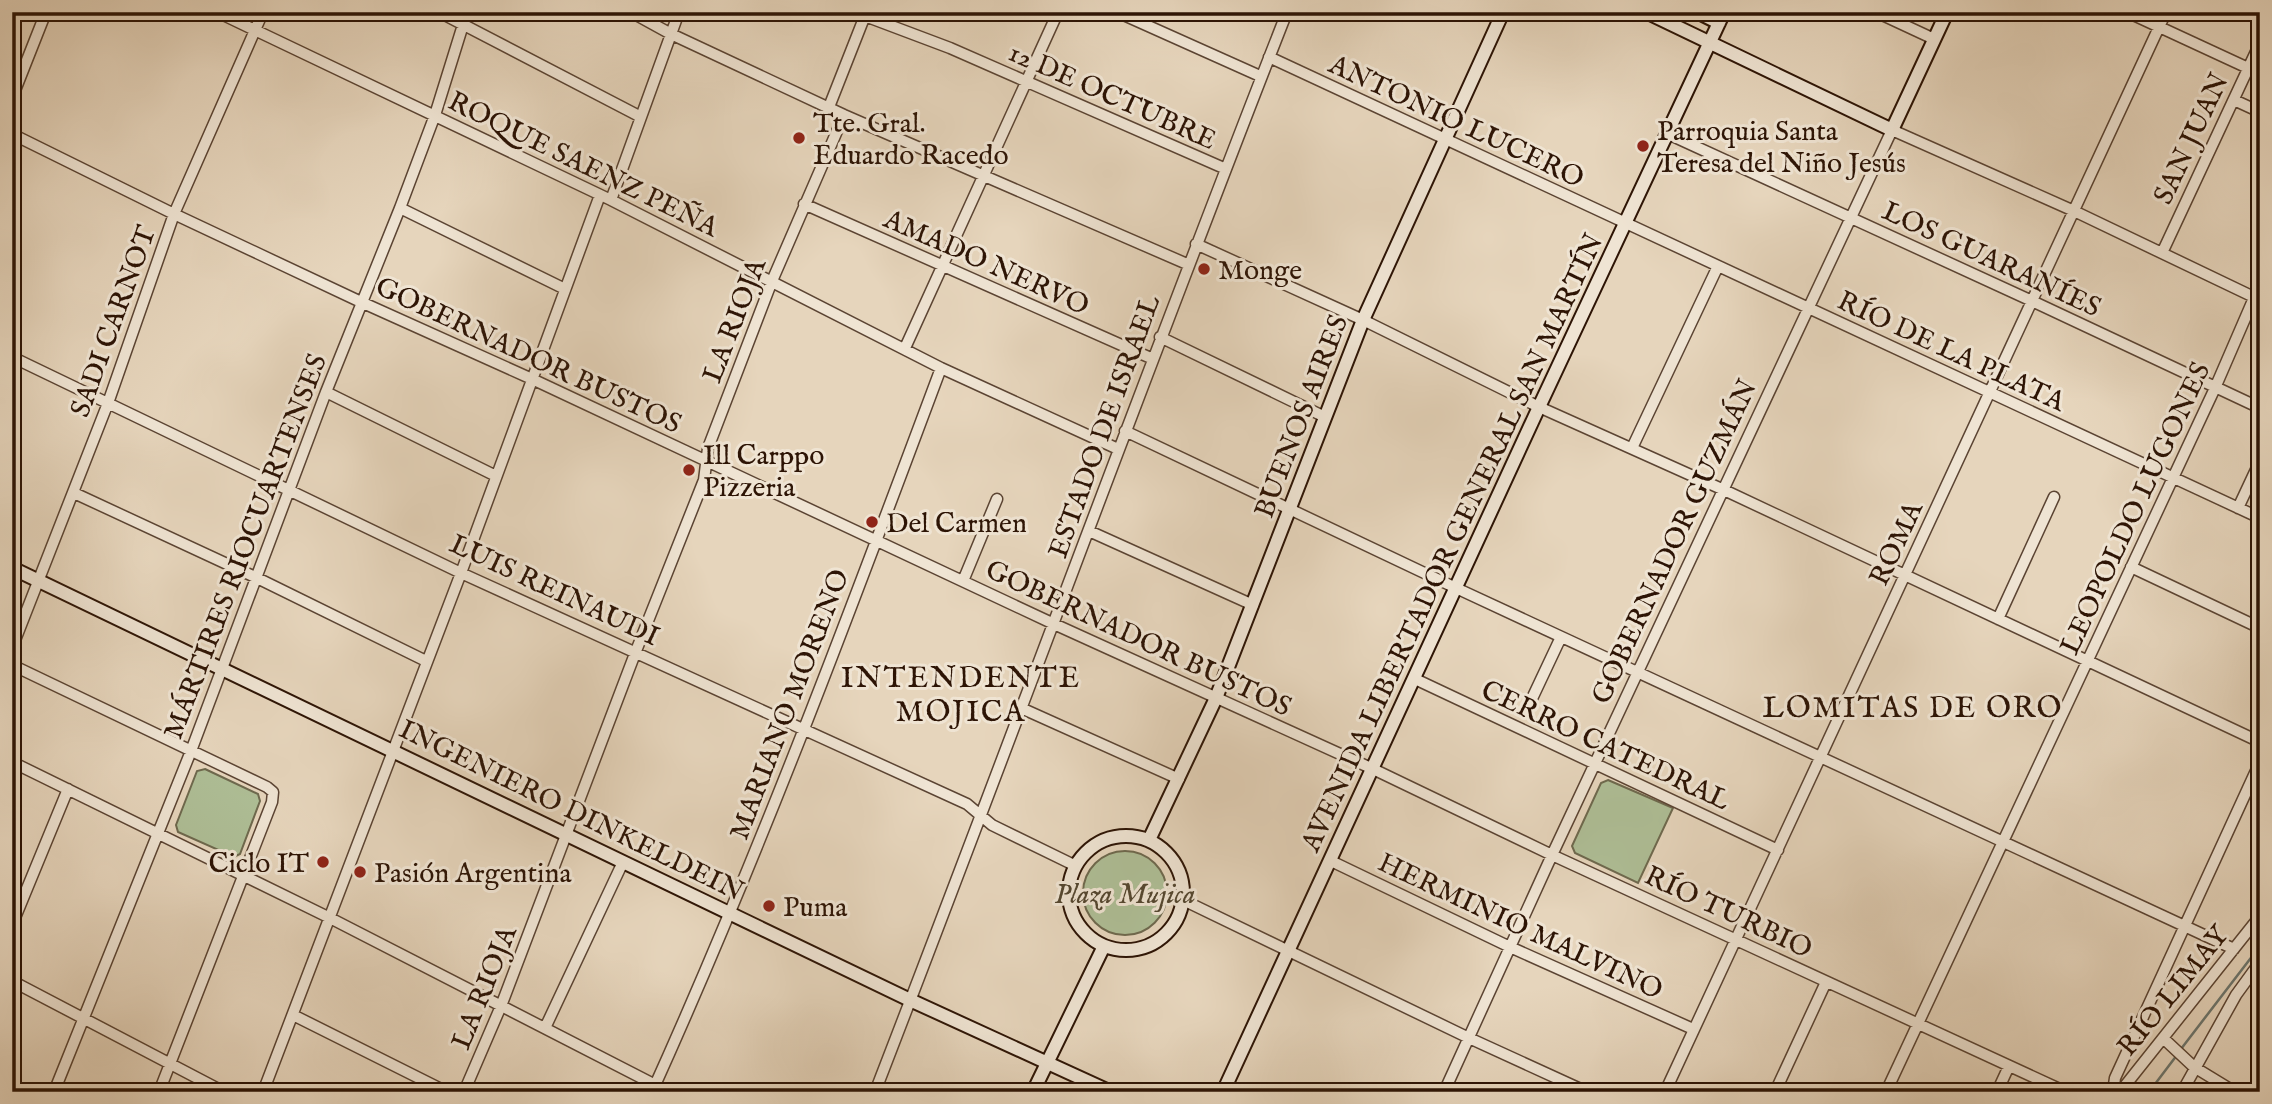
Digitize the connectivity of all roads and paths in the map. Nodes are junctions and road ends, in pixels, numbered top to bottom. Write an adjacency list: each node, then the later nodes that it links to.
1 (46, 12): 31 (street)
2 (217, 12): 22 (street, ROQUE SAENZ PEÑA)
3 (263, 12): 22 (street, SADI CARNOT)
4 (439, 12): 20 (street)
5 (467, 12): 20 (street, MÁRTIRES RIOCUARTENSES)
6 (631, 12): 23 (street)
7 (679, 12): 23 (street)
8 (1058, 12): 30 (street)
9 (1117, 12): 29 (street)
10 (1287, 12): 27 (street, ESTADO DE ISRAEL)
11 (1503, 12): 41 (main road, BUENOS AIRES)
12 (1646, 12): 25 (main road)
13 (1697, 12): 19 (main road)
14 (1876, 12): 24 (street)
15 (1947, 12): 24 (main road, GOBERNADOR GUZMÁN)
16 (2127, 12): 21 (street)
17 (2166, 12): 21 (street, ROMA)
18 (865, 14): 30 (street, 12 DE OCTUBRE); 33 (street)
19 (1722, 18): 25 (main road, AVENIDA LIBERTADOR GENERAL SAN MARTÍN)
20 (463, 24): 35 (street, MÁRTIRES RIOCUARTENSES); 37 (street)
21 (2159, 27): 28 (street); 48 (street, ROMA)
22 (256, 31): 35 (street, ROQUE SAENZ PEÑA); 49 (street, SADI CARNOT)
23 (671, 34): 33 (street); 37 (street)
24 (1934, 40): 38 (main road, GOBERNADOR GUZMÁN)
25 (1710, 43): 38 (main road); 40 (main road, AVENIDA LIBERTADOR GENERAL SAN MARTÍN)
26 (2260, 43): 28 (street, SAN JUAN)
27 (1269, 57): 29 (street, ESTADO DE ISRAEL); 41 (street, ANTONIO LUCERO)
28 (2248, 68): 32 (street, SAN JUAN)
29 (1260, 76): 42 (street, ESTADO DE ISRAEL)
30 (1027, 83): 42 (street, 12 DE OCTUBRE); 43 (street)
31 (12, 98)
32 (2234, 100): 34 (street); 53 (street, SAN JUAN)
33 (829, 107): 36 (street)
34 (2260, 113)
35 (435, 115): 44 (street, ROQUE SAENZ PEÑA); 47 (street, MÁRTIRES RIOCUARTENSES)
36 (844, 115): 43 (street); 46 (street, LA RIOJA)
37 (641, 117): 45 (street)
38 (1892, 130): 48 (street); 50 (street, GOBERNADOR GUZMÁN)
39 (12, 134): 49 (street, GOBERNADOR BUSTOS)
40 (1667, 134): 50 (street, LOS GUARANÍES); 51 (main road, AVENIDA LIBERTADOR GENERAL SAN MARTÍN)
41 (1446, 140): 51 (street, ANTONIO LUCERO); 64 (main road, BUENOS AIRES)
42 (1226, 169): 52 (street, ESTADO DE ISRAEL)
43 (984, 176): 54 (street); 55 (street)
44 (600, 195): 45 (street, ROQUE SAENZ PEÑA); 59 (street)
45 (611, 200): 57 (street, ROQUE SAENZ PEÑA)
46 (804, 204): 55 (street, AMADO NERVO); 57 (street, LA RIOJA)
47 (400, 208): 59 (street); 62 (street, MÁRTIRES RIOCUARTENSES)
48 (2074, 211): 53 (street); 61 (street, ROMA)
49 (174, 214): 62 (street, GOBERNADOR BUSTOS); 74 (street, SADI CARNOT)
50 (1852, 219): 61 (street, LOS GUARANÍES); 63 (street, GOBERNADOR GUZMÁN)
51 (1625, 223): 56 (street, RÍO DE LA PLATA); 75 (main road, AVENIDA LIBERTADOR GENERAL SAN MARTÍN)
52 (1196, 244): 54 (street, ESTADO DE ISRAEL); 64 (street)
53 (2162, 253): 60 (street)
54 (1187, 264): 65 (street, ESTADO DE ISRAEL)
55 (942, 266): 66 (street); 68 (street, AMADO NERVO)
56 (1718, 266): 63 (street, RÍO DE LA PLATA); 79 (street)
57 (772, 281): 66 (street, ROQUE SAENZ PEÑA); 81 (street, LA RIOJA)
58 (2260, 284): 60 (street, LEOPOLDO LUGONES)
59 (565, 289): 70 (street)
60 (2257, 299): 71 (street, LEOPOLDO LUGONES)
61 (2032, 301): 71 (street, LOS GUARANÍES); 73 (street, ROMA)
62 (361, 302): 70 (street, GOBERNADOR BUSTOS); 72 (street, MÁRTIRES RIOCUARTENSES)
63 (1809, 309): 73 (street, RÍO DE LA PLATA); 86 (street, GOBERNADOR GUZMÁN)
64 (1363, 320): 75 (street); 77 (main road, BUENOS AIRES)
65 (1160, 337): 68 (street, ESTADO DE ISRAEL); 77 (street)
66 (905, 348): 69 (street, ROQUE SAENZ PEÑA)
67 (12, 357): 74 (street, LUIS REINAUDI)
68 (1153, 359): 78 (street, ESTADO DE ISRAEL)
69 (941, 368): 80 (street, ROQUE SAENZ PEÑA); 94 (street, MARIANO MORENO)
70 (532, 379): 81 (street, GOBERNADOR BUSTOS); 83 (street)
71 (2215, 388): 76 (street, LOS GUARANÍES); 84 (street, LEOPOLDO LUGONES)
72 (326, 392): 83 (street); 85 (street, MÁRTIRES RIOCUARTENSES)
73 (1990, 393): 84 (street, RÍO DE LA PLATA); 99 (street, ROMA)
74 (108, 402): 85 (street, LUIS REINAUDI); 87 (street, SADI CARNOT)
75 (1539, 407): 79 (street); 102 (main road, AVENIDA LIBERTADOR GENERAL SAN MARTÍN)
76 (2260, 408)
77 (1325, 417): 90 (main road, BUENOS AIRES)
78 (1125, 431): 80 (street, ESTADO DE ISRAEL); 90 (street)
79 (1632, 448): 86 (street)
80 (1118, 449): 93 (street, ESTADO DE ISRAEL)
81 (705, 461): 94 (street, GOBERNADOR BUSTOS); 109 (street, LA RIOJA)
82 (2260, 461): 91 (street)
83 (496, 475): 97 (street)
84 (2173, 478): 91 (street, RÍO DE LA PLATA); 95 (street, LEOPOLDO LUGONES)
85 (290, 489): 97 (street, LUIS REINAUDI); 98 (street, MÁRTIRES RIOCUARTENSES)
86 (1724, 490): 99 (street); 114 (street, GOBERNADOR GUZMÁN)
87 (74, 493): 98 (street); 100 (street, SADI CARNOT)
88 (2054, 497): 104 (street)
89 (997, 499): 101 (street)
90 (1290, 508): 102 (street); 103 (main road, BUENOS AIRES)
91 (2238, 508): 92 (street, RÍO DE LA PLATA)
92 (2260, 519)
93 (1089, 531): 103 (street); 105 (street, ESTADO DE ISRAEL)
94 (877, 541): 101 (street, GOBERNADOR BUSTOS); 119 (street, MARIANO MORENO)
95 (2131, 567): 106 (street); 111 (street, LEOPOLDO LUGONES)
96 (12, 568): 100 (main road, INGENIERO DINKELDEIN)
97 (461, 573): 109 (street, LUIS REINAUDI); 110 (street)
98 (255, 577): 110 (street); 113 (street, MÁRTIRES RIOCUARTENSES)
99 (1904, 577): 104 (street); 123 (street, ROMA)
100 (39, 581): 108 (street, SADI CARNOT); 113 (main road, INGENIERO DINKELDEIN)
101 (963, 581): 105 (street, GOBERNADOR BUSTOS)
102 (1455, 588): 107 (street); 115 (main road, AVENIDA LIBERTADOR GENERAL SAN MARTÍN)
103 (1253, 606): 116 (main road, BUENOS AIRES)
104 (1998, 619): 111 (street)
105 (1054, 624): 116 (street, GOBERNADOR BUSTOS); 118 (street, ESTADO DE ISRAEL)
106 (2260, 628)
107 (1561, 637): 114 (street); 117 (street)
108 (12, 648)
109 (636, 651): 119 (street, LUIS REINAUDI); 132 (street, LA RIOJA)
110 (426, 661): 121 (street)
111 (2087, 662): 120 (street); 134 (street, LEOPOLDO LUGONES)
112 (12, 665): 122 (street)
113 (223, 668): 121 (main road, INGENIERO DINKELDEIN); 122 (street, MÁRTIRES RIOCUARTENSES)
114 (1638, 673): 123 (street); 126 (street, GOBERNADOR GUZMÁN)
115 (1415, 679): 126 (street, CERRO CATEDRAL); 127 (main road, AVENIDA LIBERTADOR GENERAL SAN MARTÍN)
116 (1216, 698): 127 (street, GOBERNADOR BUSTOS); 128 (main road, BUENOS AIRES)
117 (1528, 705)
118 (1021, 708): 128 (street); 130 (street, ESTADO DE ISRAEL)
119 (803, 730): 130 (street, LUIS REINAUDI); 142 (street, MARIANO MORENO)
120 (2260, 742)
121 (394, 750): 132 (main road, INGENIERO DINKELDEIN); 144 (street)
122 (191, 751): 131 (street, MÁRTIRES RIOCUARTENSES); 140 (street)
123 (1821, 757): 134 (street); 135 (street, ROMA)
124 (12, 762): 129 (street)
125 (2260, 762): 146 (street)
126 (1595, 764): 135 (street, CERRO CATEDRAL); 136 (street, GOBERNADOR GUZMÁN)
127 (1373, 769): 136 (street, RÍO TURBIO); 137 (main road, AVENIDA LIBERTADOR GENERAL SAN MARTÍN)
128 (1179, 779): 133 (main road, BUENOS AIRES)
129 (68, 789): 131 (street); 145 (street)
130 (979, 815): 139 (street, LUIS REINAUDI); 155 (street, ESTADO DE ISRAEL)
131 (157, 834): 140 (street); 158 (street, MÁRTIRES RIOCUARTENSES)
132 (566, 835): 138 (main road, INGENIERO DINKELDEIN); 156 (street, LA RIOJA)
133 (1149, 840): 139 (main road); 141 (main road)
134 (2003, 842): 146 (street); 159 (street, LEOPOLDO LUGONES)
135 (1778, 850): 147 (street, ROMA)
136 (1552, 855): 147 (street, RÍO TURBIO); 149 (street, GOBERNADOR GUZMÁN)
137 (1331, 861): 149 (street, HERMINIO MALVINO); 151 (main road, AVENIDA LIBERTADOR GENERAL SAN MARTÍN)
138 (623, 862): 142 (main road, INGENIERO DINKELDEIN); 160 (street)
139 (1076, 866): 148 (main road)
140 (243, 877): 144 (street); 165 (street)
141 (1183, 900): 148 (main road); 151 (street)
142 (731, 912): 155 (main road, INGENIERO DINKELDEIN); 169 (street, MARIANO MORENO)
143 (2260, 916): 150 (street, RÍO LIMAY)
144 (330, 918): 156 (street); 157 (street)
145 (12, 925)
146 (2186, 926): 150 (street); 190 (street)
147 (1735, 937): 154 (street, RÍO TURBIO); 161 (street, ROMA)
148 (1104, 946): 164 (main road)
149 (1510, 947): 161 (street, HERMINIO MALVINO); 162 (street, GOBERNADOR GUZMÁN)
150 (2234, 949): 163 (street, RÍO LIMAY)
151 (1289, 950): 162 (street); 182 (main road, AVENIDA LIBERTADOR GENERAL SAN MARTÍN)
152 (2260, 962): 167 (street)
153 (12, 981): 158 (street)
154 (1826, 982): 159 (street, RÍO TURBIO); 186 (street)
155 (910, 1000): 164 (main road, INGENIERO DINKELDEIN); 179 (street, ESTADO DE ISRAEL)
156 (501, 1006): 160 (street); 177 (street, LA RIOJA)
157 (293, 1015): 175 (street); 176 (street)
158 (83, 1019): 165 (street); 172 (street, MÁRTIRES RIOCUARTENSES)
159 (1918, 1025): 166 (street, RÍO TURBIO); 187 (street, LEOPOLDO LUGONES)
160 (545, 1028): 169 (street)
161 (1693, 1029): 185 (street, ROMA)
162 (1469, 1038): 170 (street); 183 (street, GOBERNADOR GUZMÁN)
163 (2163, 1038): 167 (street); 191 (street, RÍO LIMAY)
164 (1048, 1061): 180 (main road); 181 (main road, INGENIERO DINKELDEIN)
165 (170, 1064): 173 (street); 174 (street)
166 (2009, 1066): 188 (street); 189 (street, RÍO TURBIO)
167 (2194, 1067): 192 (street); 193 (street)
168 (12, 1085): 171 (street)
169 (653, 1088): 178 (street)
170 (1567, 1088): 184 (street)
171 (24, 1092)
172 (54, 1092)
173 (159, 1092)
174 (224, 1092)
175 (263, 1092)
176 (447, 1092)
177 (464, 1092)
178 (669, 1092)
179 (875, 1092)
180 (1034, 1092)
181 (1111, 1092)
182 (1223, 1092)
183 (1444, 1092)
184 (1587, 1092)
185 (1665, 1092)
186 (1775, 1092)
187 (1886, 1092)
188 (1997, 1092)
189 (2066, 1092)
190 (2113, 1092)
191 (2120, 1092)
192 (2182, 1092)
193 (2235, 1092)

